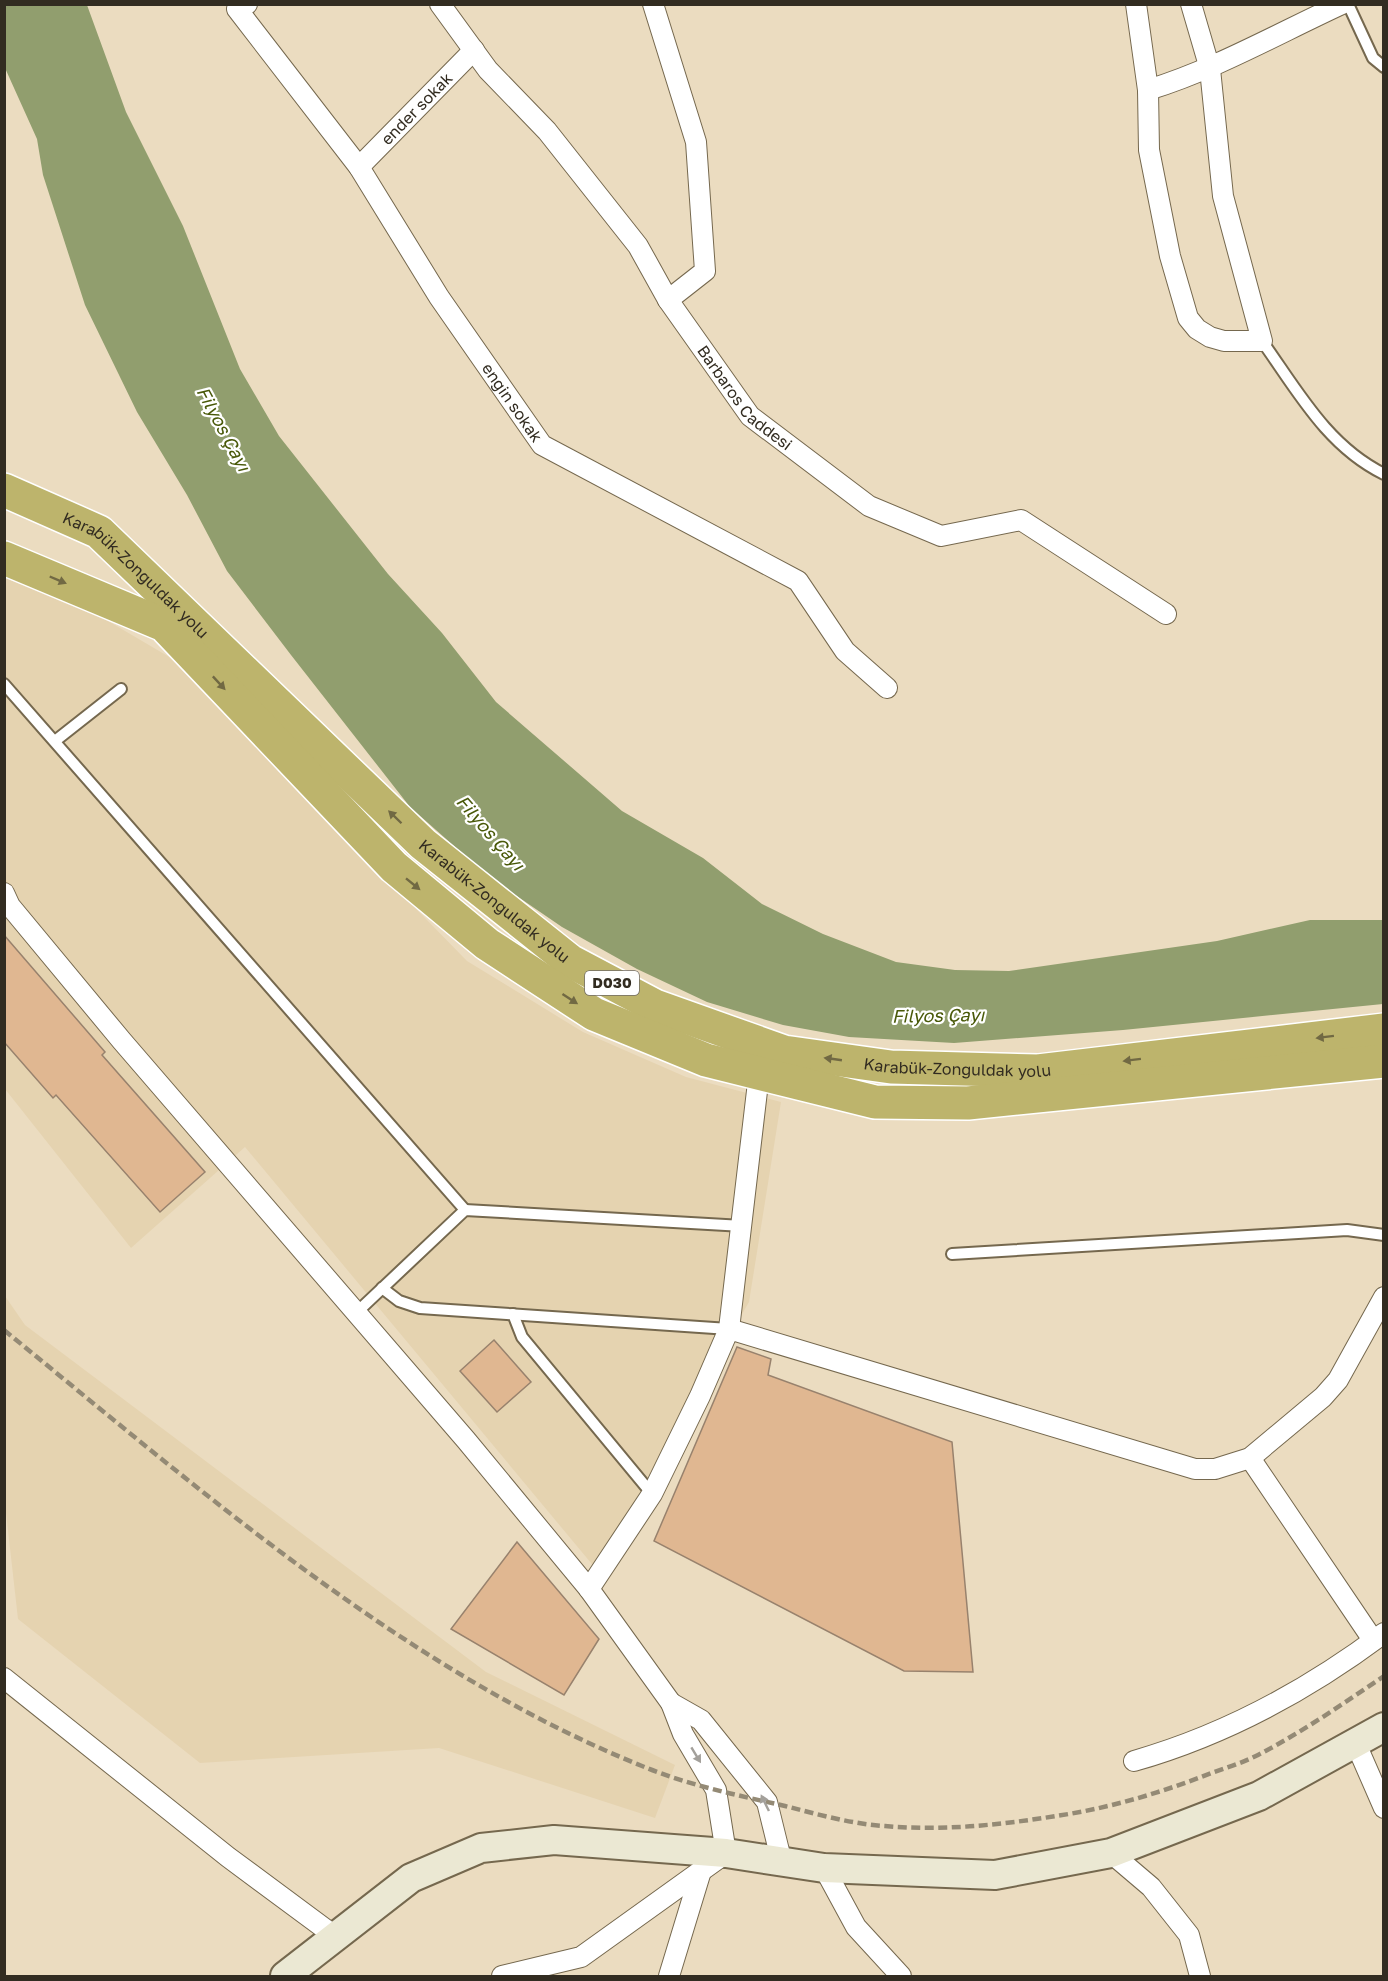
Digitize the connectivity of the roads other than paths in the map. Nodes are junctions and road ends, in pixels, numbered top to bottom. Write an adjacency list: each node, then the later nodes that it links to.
1 (440, 4): 8 (street, Barbaros Caddesi)
2 (653, 4): 13 (street)
3 (1136, 4): 11 (street)
4 (1191, 4): 10 (street)
5 (1342, 4): 10 (street)
6 (1348, 4): 9 (lane)
7 (242, 7): 12 (street, engin sokak)
8 (474, 50): 12 (street, ender sokak); 13 (street, Barbaros Caddesi)
9 (1383, 67)
10 (1210, 69): 11 (street); 14 (street)
11 (1148, 90): 14 (street)
12 (359, 167): 20 (street, engin sokak)
13 (668, 300): 18 (street, Barbaros Caddesi)
14 (1262, 341): 15 (lane)
15 (1383, 474)
16 (4, 490): 24 (highway, Karabük-Zonguldak yolu / D030, one-way to 16)
17 (4, 558): 26 (highway, Karabük-Zonguldak yolu / D030, one-way to 26)
18 (1166, 614)
19 (4, 684): 22 (lane)
20 (886, 687)
21 (121, 689): 22 (lane)
22 (56, 741): 27 (lane)
23 (4, 893): 33 (street)
24 (1383, 1030)
25 (1383, 1061): 26 (highway, Karabük-Zonguldak yolu / D030)
26 (759, 1074): 28 (street)
27 (465, 1210): 28 (lane); 31 (lane)
28 (742, 1226): 35 (street)
29 (1383, 1235): 30 (lane)
30 (952, 1254)
31 (382, 1288): 33 (lane); 34 (lane)
32 (1383, 1297): 36 (street)
33 (356, 1312): 38 (street)
34 (513, 1314): 35 (lane); 37 (lane)
35 (729, 1329): 36 (street); 37 (street)
36 (1250, 1458): 39 (street)
37 (652, 1494): 38 (street)
38 (589, 1589): 41 (street)
39 (1378, 1637): 44 (street)
40 (4, 1678): 51 (street)
41 (671, 1702): 46 (street, one-way to 46); 48 (street, one-way to 41)
42 (1383, 1727): 43 (main road)
43 (1356, 1744): 45 (street); 47 (main road)
44 (1134, 1761)
45 (1383, 1808)
46 (726, 1853): 48 (main road); 50 (street); 51 (main road)
47 (1111, 1853): 49 (main road); 57 (street)
48 (781, 1859): 49 (main road)
49 (824, 1868): 56 (street)
50 (701, 1871): 52 (street); 55 (street)
51 (336, 1936): 53 (main road)
52 (523, 1974): 54 (street)
53 (285, 1977)
54 (502, 1977)
55 (669, 1977)
56 (901, 1977)
57 (1200, 1977)

